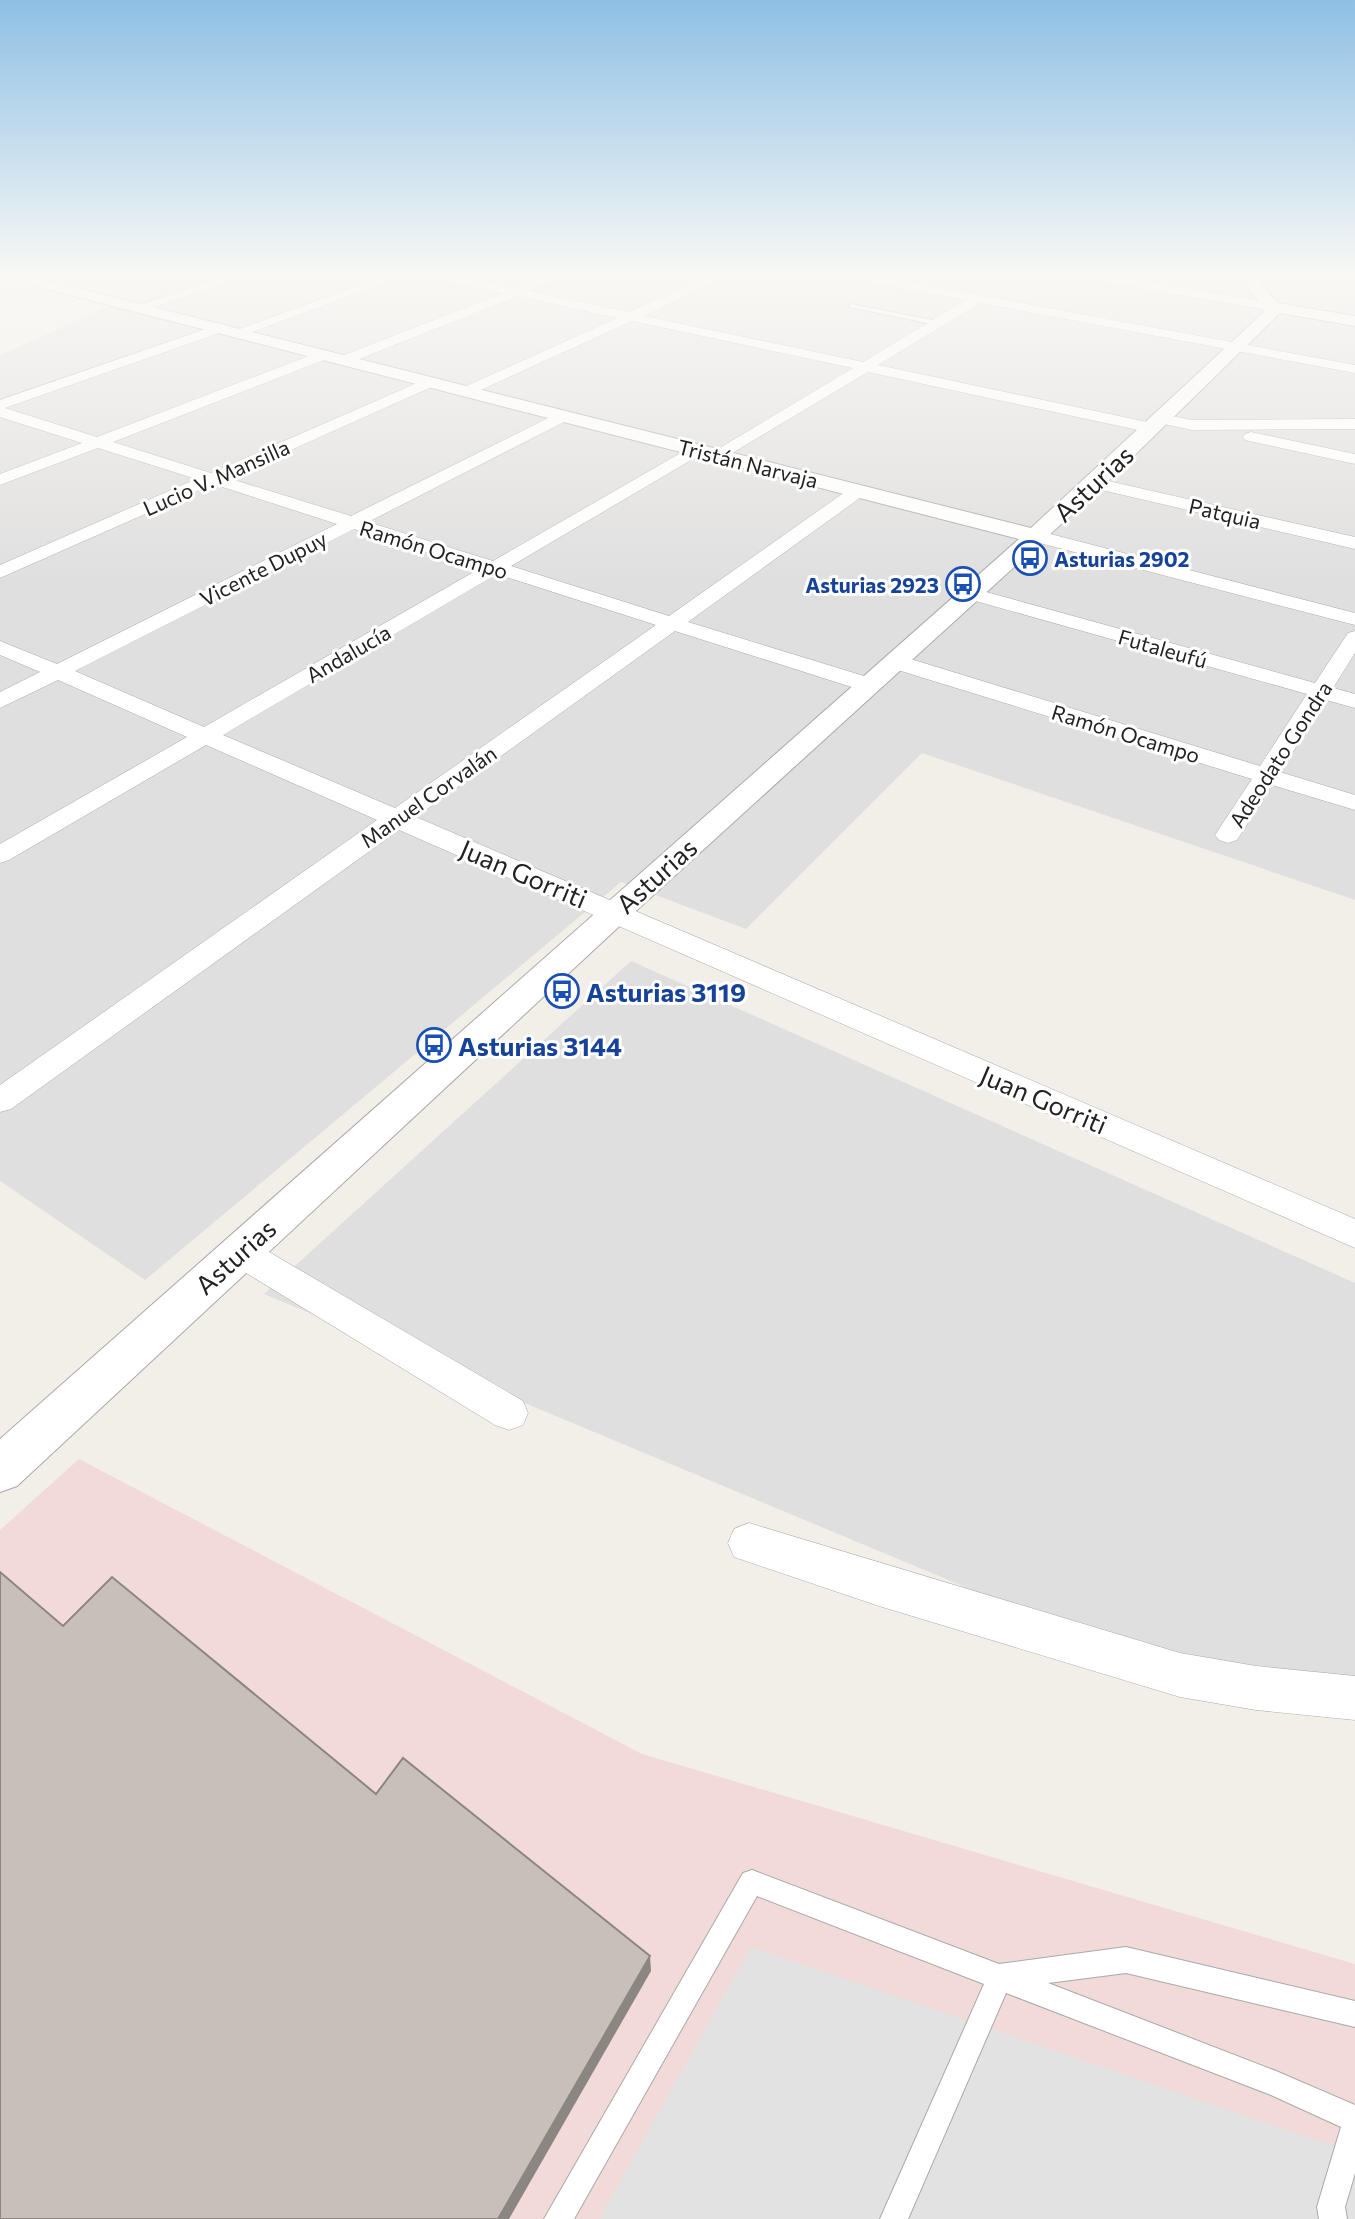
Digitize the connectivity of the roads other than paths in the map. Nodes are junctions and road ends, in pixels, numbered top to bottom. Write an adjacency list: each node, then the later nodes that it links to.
1 (86, 377): 10 (street)
2 (280, 377): 16 (street)
3 (410, 377): 8 (street, Tristán Narvaja)
4 (499, 377): 9 (street)
5 (850, 377): 18 (street)
6 (915, 377): 13 (street)
7 (1205, 377): 13 (street, Asturias)
8 (431, 382): 9 (street, Tristán Narvaja); 20 (street, Lucio V. Mansilla)
9 (467, 391): 12 (street, Tristán Narvaja)
10 (0, 405)
11 (0, 412): 16 (street, Ramón Ocampo)
12 (564, 416): 17 (street, Tristán Narvaja); 24 (street, Vicente Dupuy)
13 (1156, 424): 15 (street); 22 (street, Asturias)
14 (1355, 424): 15 (street)
15 (1192, 425): 19 (street)
16 (97, 443): 20 (street, Ramón Ocampo); 21 (street)
17 (697, 450): 18 (street, Tristán Narvaja); 27 (street, Andalucía)
18 (719, 456): 23 (street, Tristán Narvaja)
19 (1355, 459)
20 (212, 479): 24 (street, Ramón Ocampo); 28 (street, Lucio V. Mansilla)
21 (0, 480)
22 (1095, 483): 25 (street, Asturias); 26 (street, Patquia)
23 (858, 491): 25 (street, Tristán Narvaja); 31 (street, Manuel Corvalán)
24 (353, 523): 27 (street, Ramón Ocampo); 35 (street, Vicente Dupuy)
25 (1035, 536): 29 (street, Asturias); 30 (street, Tristán Narvaja)
26 (1355, 543)
27 (495, 568): 31 (street, Ramón Ocampo); 40 (street, Andalucía)
28 (0, 572)
29 (972, 594): 34 (street, Asturias); 37 (street, Futaleufú)
30 (1355, 619)
31 (673, 624): 36 (street, Ramón Ocampo); 43 (street, Manuel Corvalán)
32 (1355, 637): 37 (street, Adeodato Gondra)
33 (0, 647): 35 (street, Juan Gorriti)
34 (896, 662): 36 (street, Asturias); 41 (street, Ramón Ocampo)
35 (58, 672): 38 (street, Vicente Dupuy); 40 (street, Juan Gorriti)
36 (869, 685): 46 (street, Asturias)
37 (1320, 692): 39 (street, Futaleufú); 41 (street, Adeodato Gondra)
38 (0, 701)
39 (1355, 701)
40 (205, 736): 43 (street, Juan Gorriti); 45 (street, Andalucía)
41 (1266, 776): 42 (street, Ramón Ocampo); 44 (street, Adeodato Gondra)
42 (1355, 803)
43 (396, 818): 46 (street, Juan Gorriti); 47 (street, Manuel Corvalán)
44 (1228, 835)
45 (0, 855)
46 (614, 913): 48 (street, Juan Gorriti); 49 (street, Asturias)
47 (0, 1101)
48 (1355, 1234)
49 (240, 1252): 50 (street); 51 (street, Asturias)
50 (509, 1413)
51 (11, 1460)
52 (749, 1543): 53 (street)
53 (1355, 1698)
54 (1000, 1977): 55 (lane); 56 (lane); 58 (lane); 59 (lane)
55 (1355, 2014)
56 (1355, 2119)
57 (1355, 2126): 60 (lane)
58 (558, 2219)
59 (894, 2219)
60 (1333, 2219)

